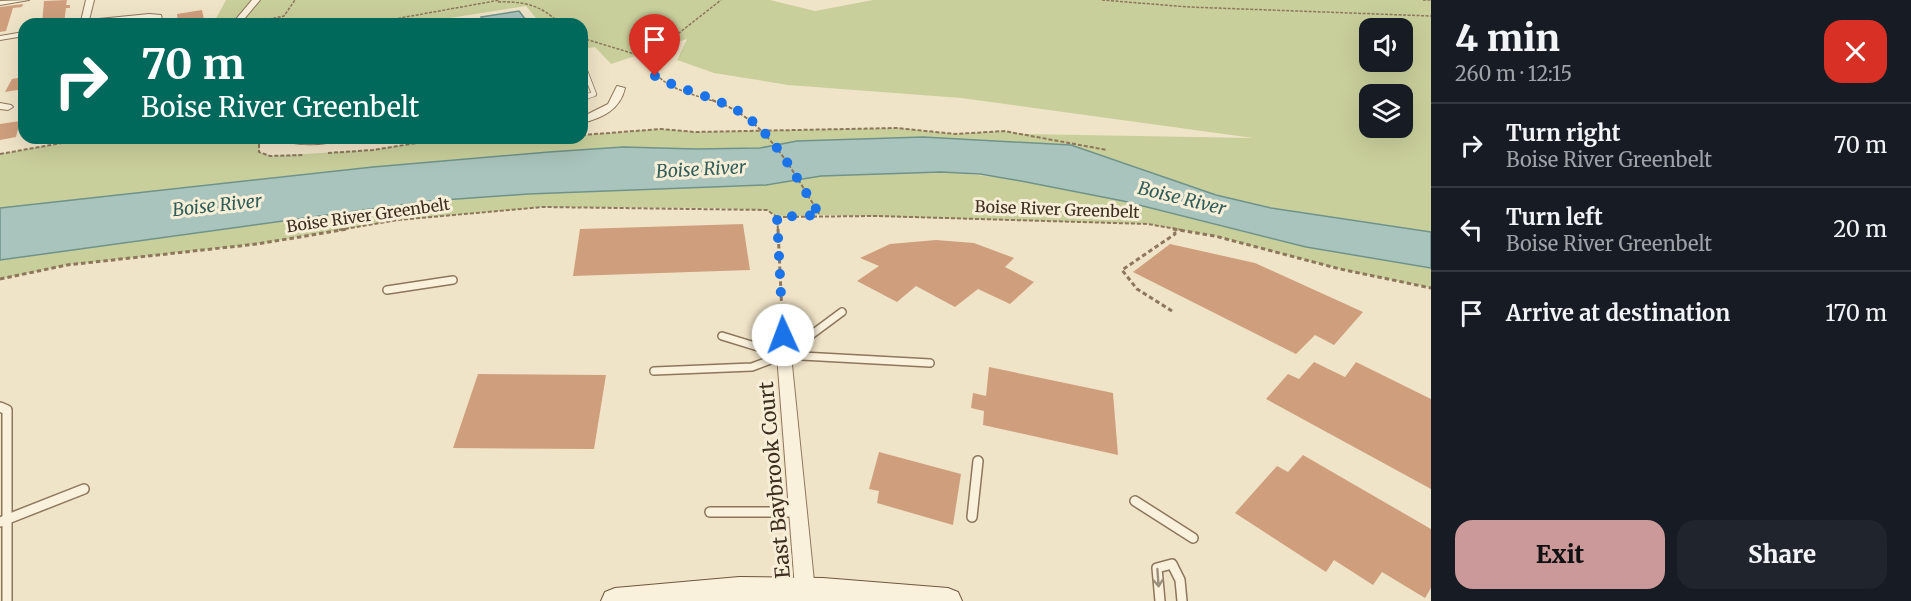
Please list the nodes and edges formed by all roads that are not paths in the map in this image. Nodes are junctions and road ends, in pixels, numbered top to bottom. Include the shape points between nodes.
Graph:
1 (26, 0) edge
2 (90, 0) edge
3 (256, 0) edge
4 (0, 3) edge
5 (82, 18) edge
6 (241, 18) edge
7 (18, 35) edge
8 (0, 38) edge
9 (588, 78) edge
10 (620, 88) dead end
11 (588, 96) edge
12 (588, 118) edge
13 (453, 280) dead end
14 (387, 290) dead end
15 (842, 312) dead end
16 (722, 336) dead end
17 (784, 355) junction
18 (930, 363) dead end
19 (654, 371) dead end
20 (0, 407) edge
21 (978, 461) dead end
22 (84, 489) dead end
23 (1135, 501) dead end
24 (710, 512) dead end
25 (797, 512) junction
26 (972, 517) dead end
27 (3, 520) edge
28 (1193, 538) dead end
29 (805, 596) edge
30 (7, 601) edge
31 (615, 601) edge
32 (948, 601) edge
33 (1160, 601) edge
34 (1182, 601) edge

1 - 4 street
2 - 5 street
3 - 6 street
7 - 8 street
9 - 11 lane via 594,94
10 - 12 street via 614,106
13 - 14 lane
15 - 17 lane
16 - 17 lane
17 - 18 lane
17 - 19 lane via 752,367
17 - 25 street, East Baybrook Court
20 - 27 lane via 7,410
21 - 26 lane
22 - 27 lane
23 - 28 lane
24 - 25 lane
25 - 29 street, East Baybrook Court
27 - 30 lane
29 - 31 main road via 716,591
29 - 32 main road via 886,594
34 -> 33 lane via 1180,580 1172,564 1156,568

